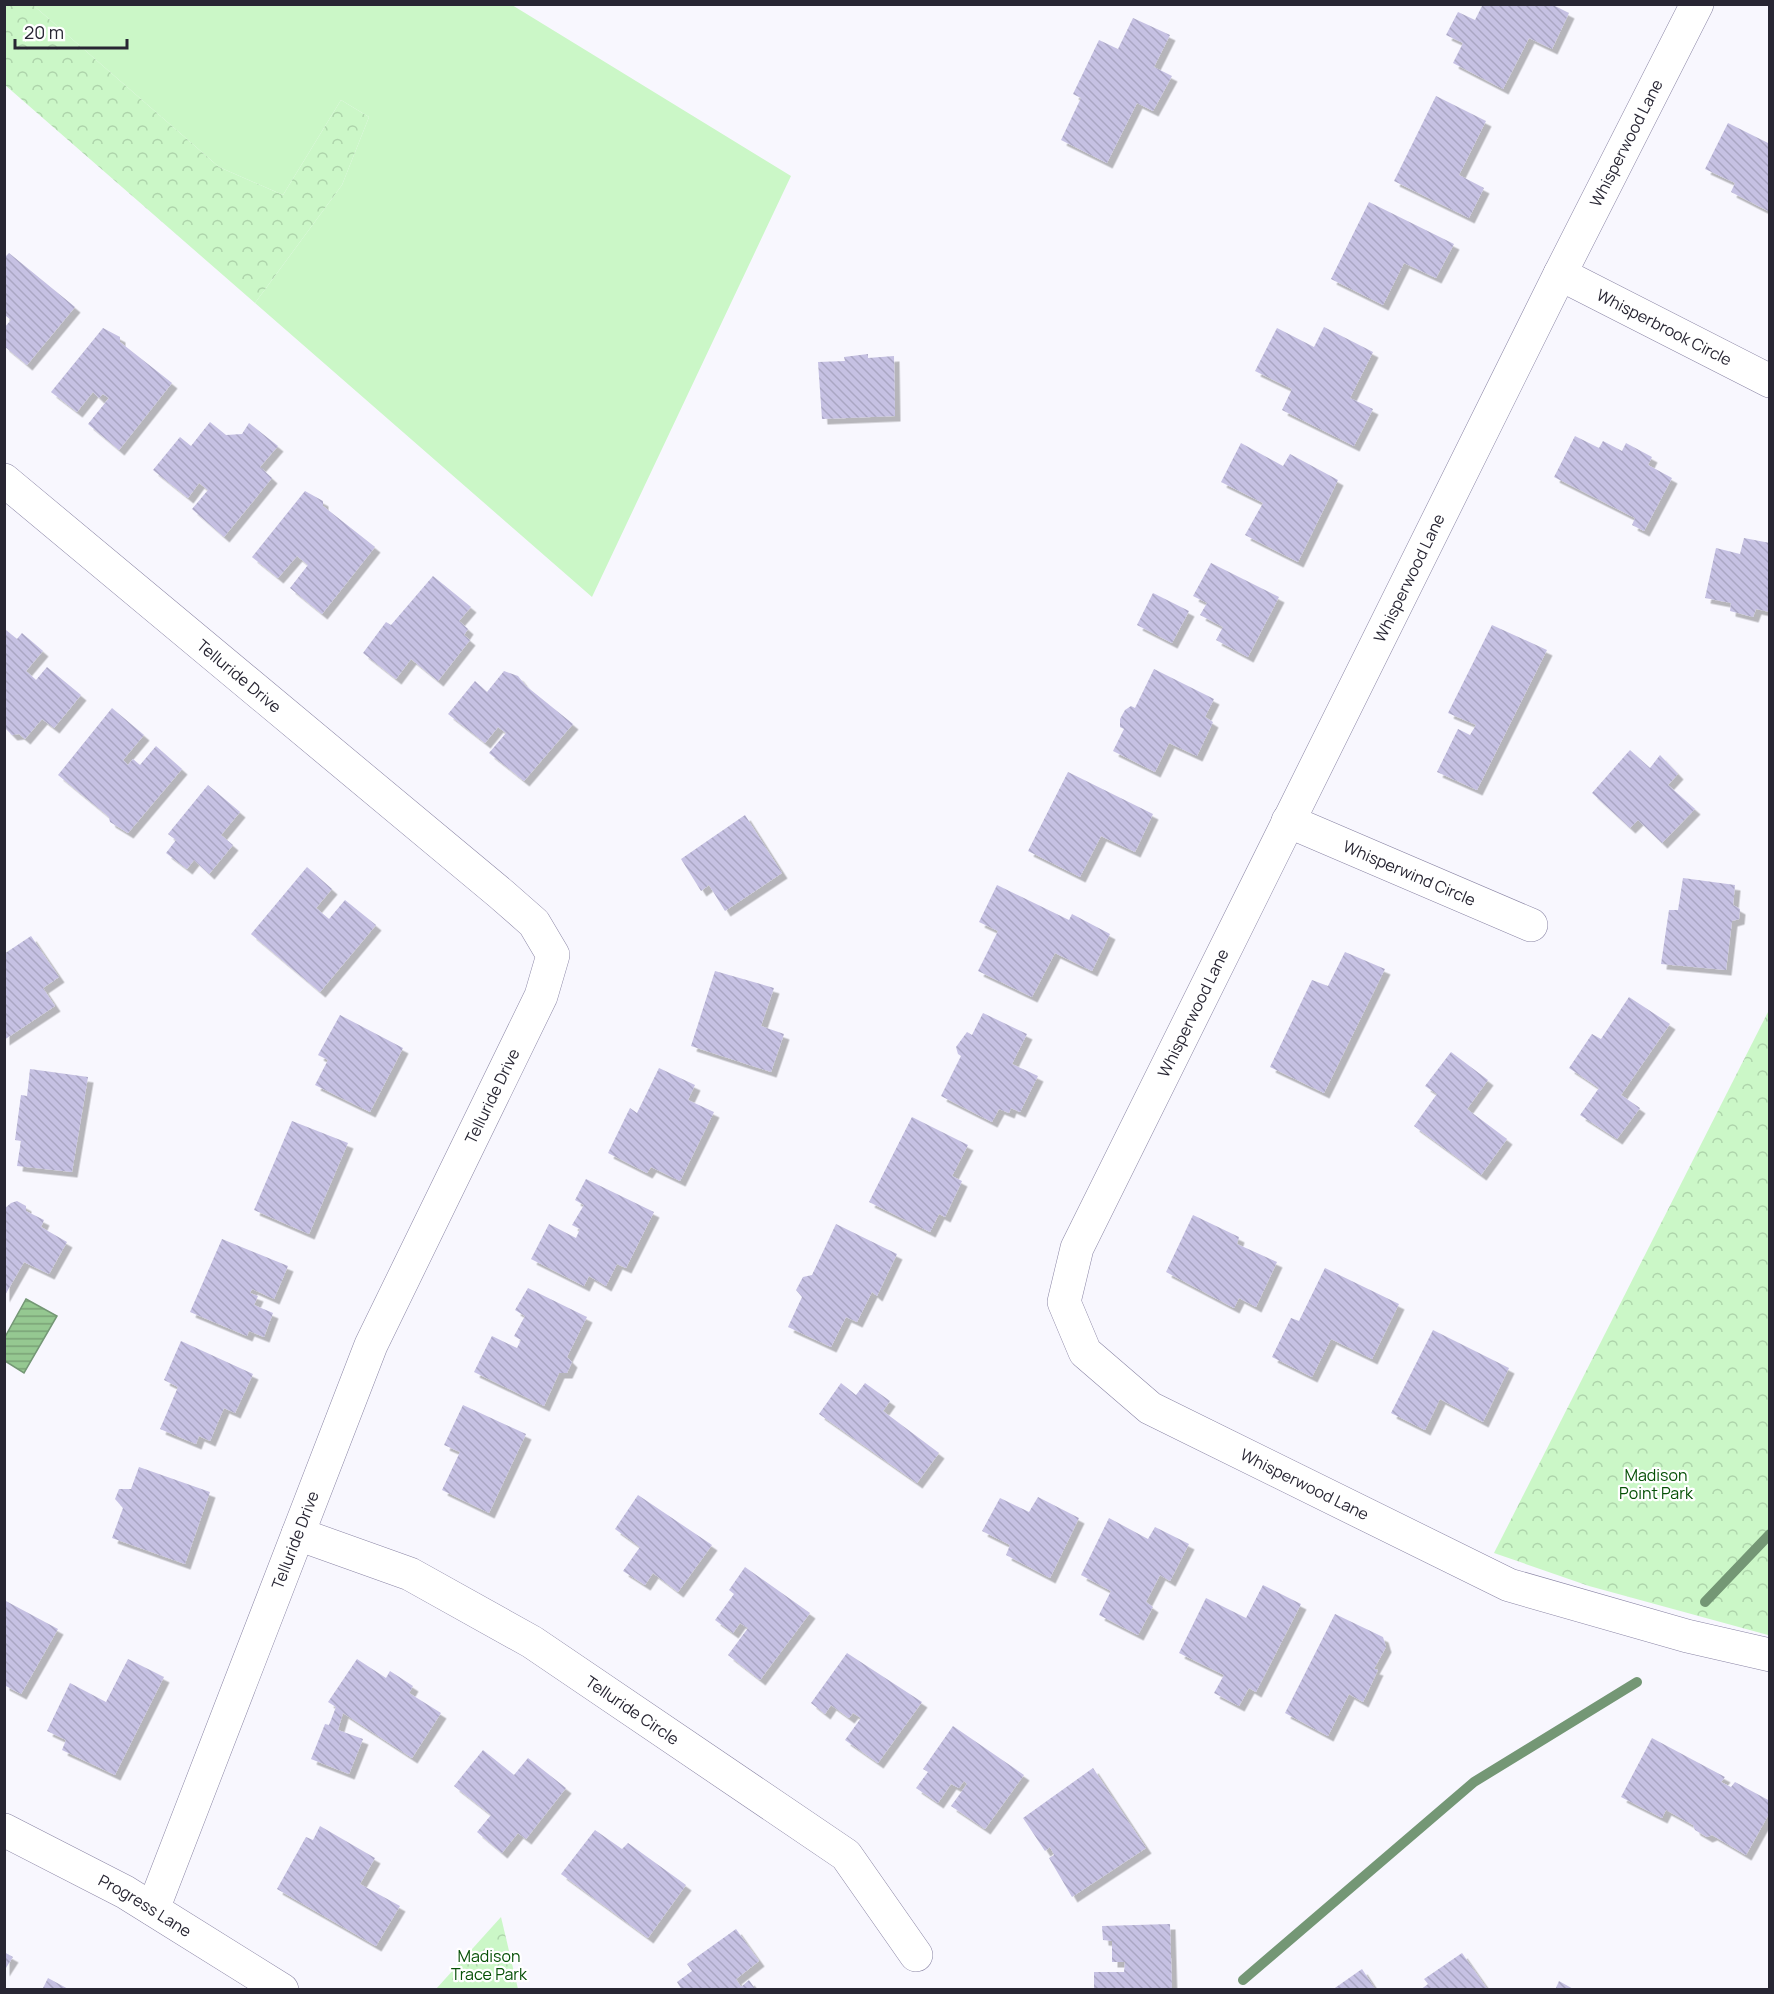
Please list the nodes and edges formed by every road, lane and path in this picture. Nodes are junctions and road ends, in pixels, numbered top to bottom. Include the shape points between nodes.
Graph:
1 (1697, 4) edge
2 (1560, 273) junction
3 (1770, 381) edge
4 (4, 480) edge
5 (1288, 821) junction
6 (1531, 925) dead end
7 (298, 1534) junction
8 (1770, 1655) edge
9 (4, 1830) edge
10 (153, 1909) junction
11 (916, 1955) dead end
12 (282, 1989) edge

1 - 2 street, Whisperwood Lane
2 - 3 street, Whisperbrook Circle
2 - 5 street, Whisperwood Lane
4 - 7 street, Telluride Drive via 501,894 534,923 552,955 541,996 371,1345
5 - 6 street, Whisperwind Circle
5 - 8 street, Whisperwood Lane via 1077,1248 1064,1302 1085,1352 1150,1408 1509,1585 1687,1636
7 - 10 street, Telluride Drive
7 - 11 street, Telluride Circle via 410,1574 532,1642 846,1855
9 - 10 street, Progress Lane
10 - 12 street, Progress Lane

